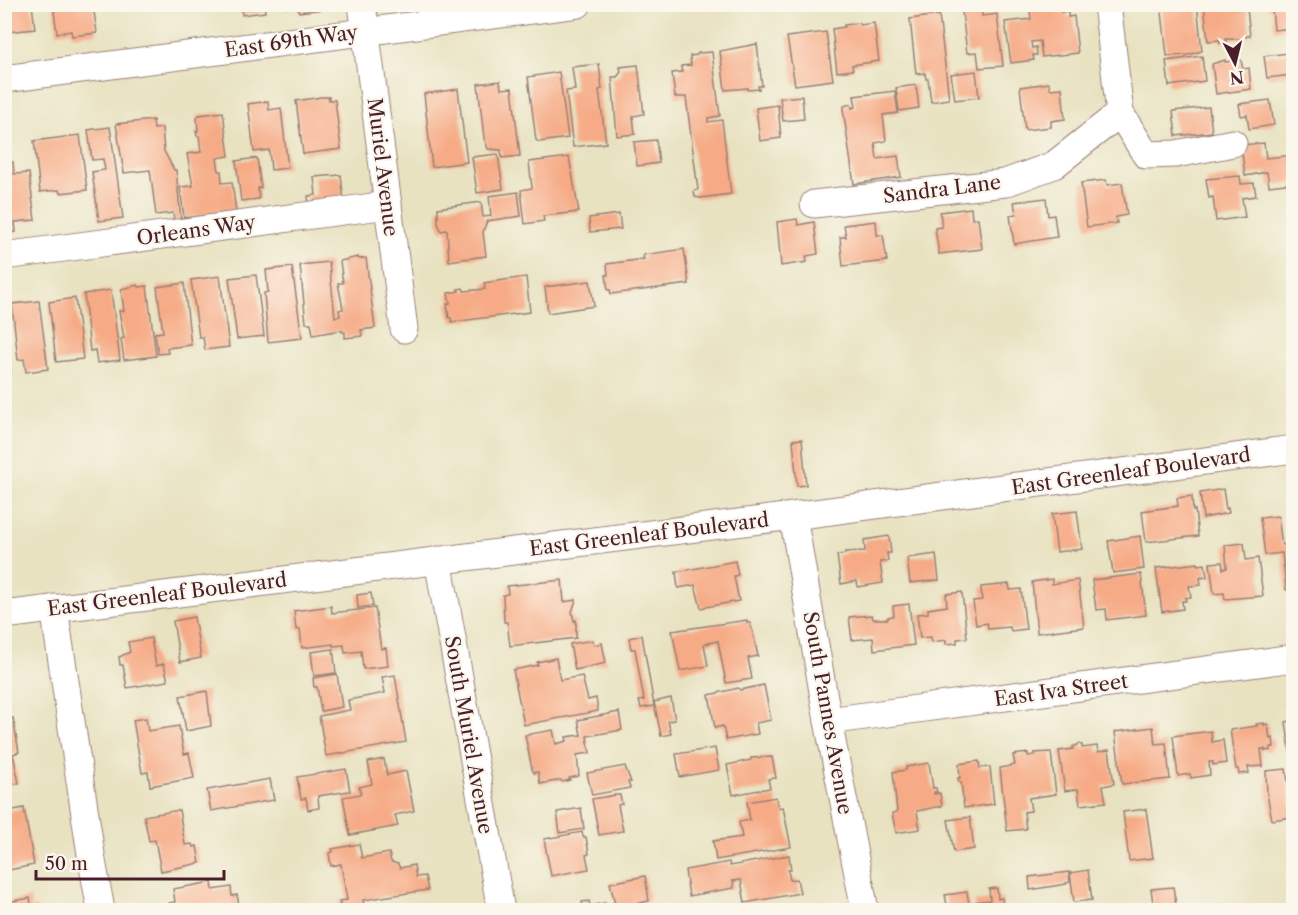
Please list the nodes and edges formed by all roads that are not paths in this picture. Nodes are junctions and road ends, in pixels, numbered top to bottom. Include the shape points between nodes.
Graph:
1 (362, 4) edge
2 (578, 4) edge
3 (1107, 4) edge
4 (366, 31) junction
5 (4, 79) edge
6 (1120, 113) junction
7 (1233, 143) dead end
8 (814, 204) dead end
9 (388, 205) junction
10 (4, 256) edge
11 (404, 329) dead end
12 (1293, 449) edge
13 (793, 516) junction
14 (438, 560) junction
15 (54, 608) junction
16 (4, 615) edge
17 (1293, 658) edge
18 (828, 721) junction
19 (101, 910) edge
20 (501, 910) edge
21 (865, 910) edge

1 - 4 street, Muriel Avenue
2 - 4 street, East 69th Way
3 - 6 street
4 - 5 street, East 69th Way
4 - 9 street, Muriel Avenue
6 - 7 street via 1146,155 1176,154
6 - 8 street, Sandra Lane via 1054,165 1005,183
9 - 10 street, Orleans Way
9 - 11 street, Muriel Avenue
12 - 13 street, East Greenleaf Boulevard
13 - 14 street, East Greenleaf Boulevard
13 - 18 street, South Pannes Avenue
14 - 15 street, East Greenleaf Boulevard
14 - 20 street, South Muriel Avenue
15 - 16 street, East Greenleaf Boulevard
15 - 19 street
17 - 18 street, East Iva Street
18 - 21 street, South Pannes Avenue

